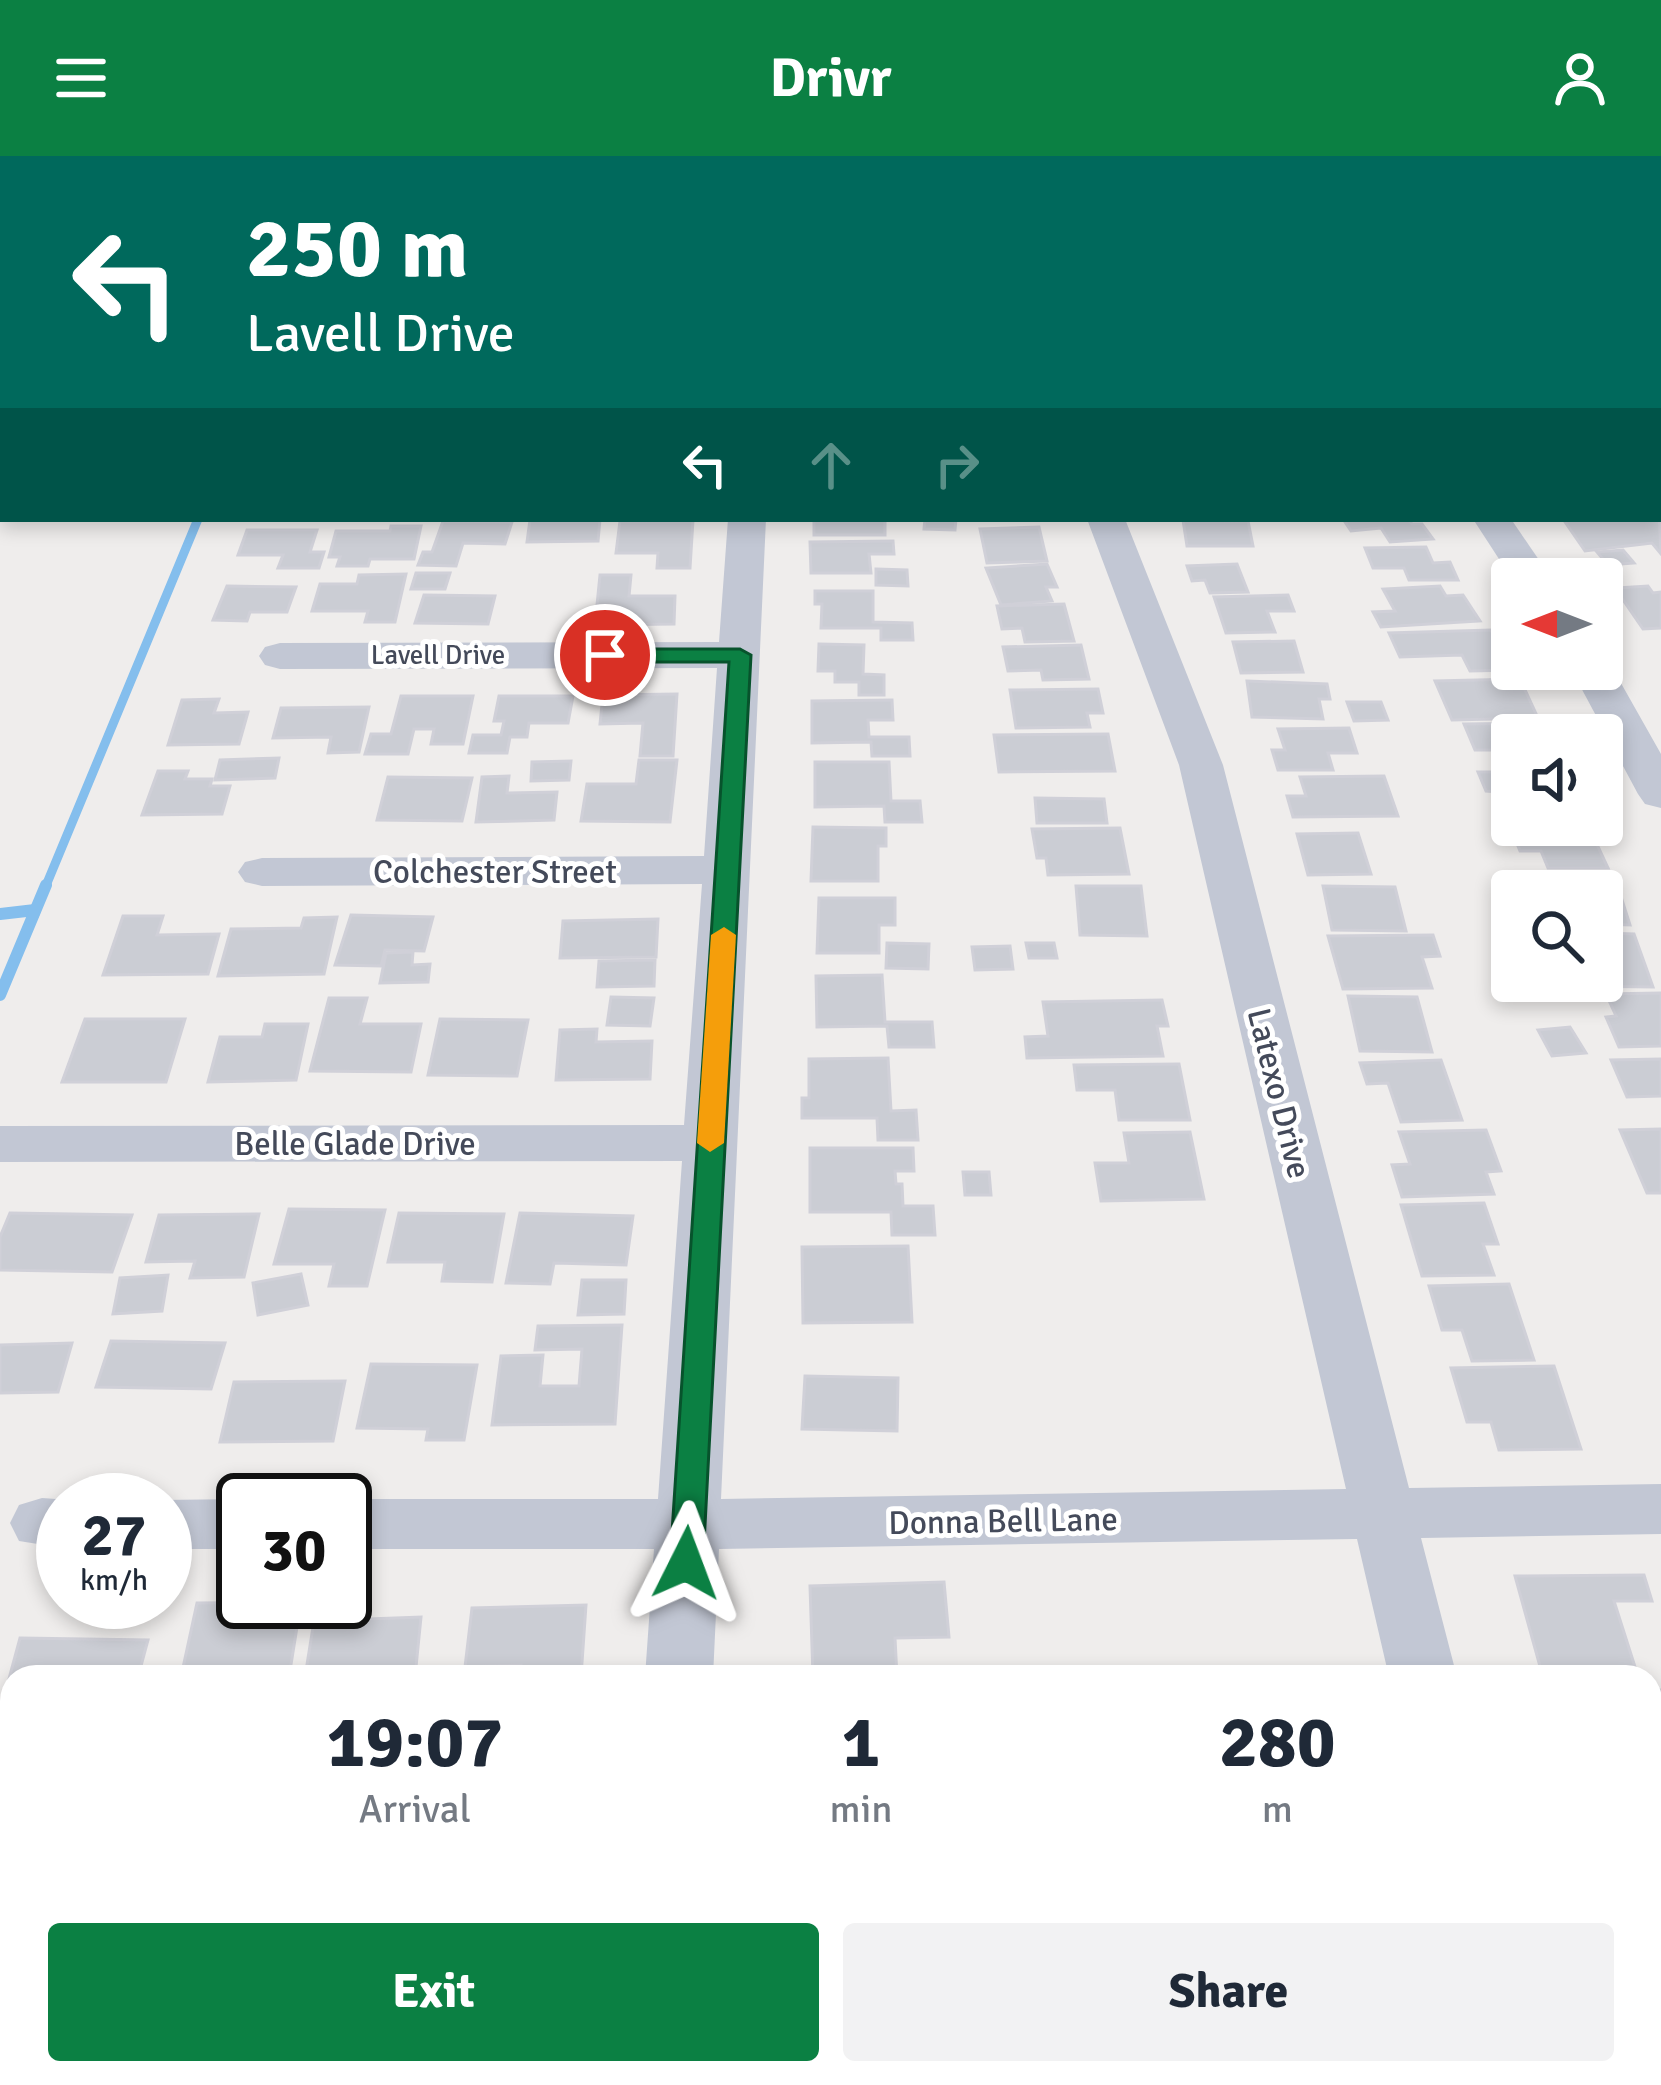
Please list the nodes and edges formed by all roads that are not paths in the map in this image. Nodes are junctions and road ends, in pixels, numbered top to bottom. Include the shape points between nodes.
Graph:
1 (747, 522) edge
2 (1107, 522) edge
3 (1494, 522) edge
4 (1518, 558) edge
5 (740, 655) junction
6 (280, 656) dead end
7 (1604, 690) edge
8 (1661, 794) edge
9 (728, 870) junction
10 (262, 872) dead end
11 (710, 1143) junction
12 (0, 1144) edge
13 (1661, 1509) edge
14 (1382, 1515) junction
15 (372, 1524) edge
16 (689, 1525) junction
17 (680, 1665) edge
18 (1420, 1665) edge

1 - 5 street
2 - 14 street, Latexo Drive via 1201,765
3 - 4 street
5 - 6 street, Lavell Drive
5 - 9 street
7 - 8 street
9 - 10 street, Colchester Street
9 - 11 street
11 - 12 street, Belle Glade Drive
11 - 16 street
13 - 14 street, Donna Bell Lane
14 - 16 street, Donna Bell Lane
14 - 18 street, Latexo Drive
15 - 16 street, Donna Bell Lane
16 - 17 street

